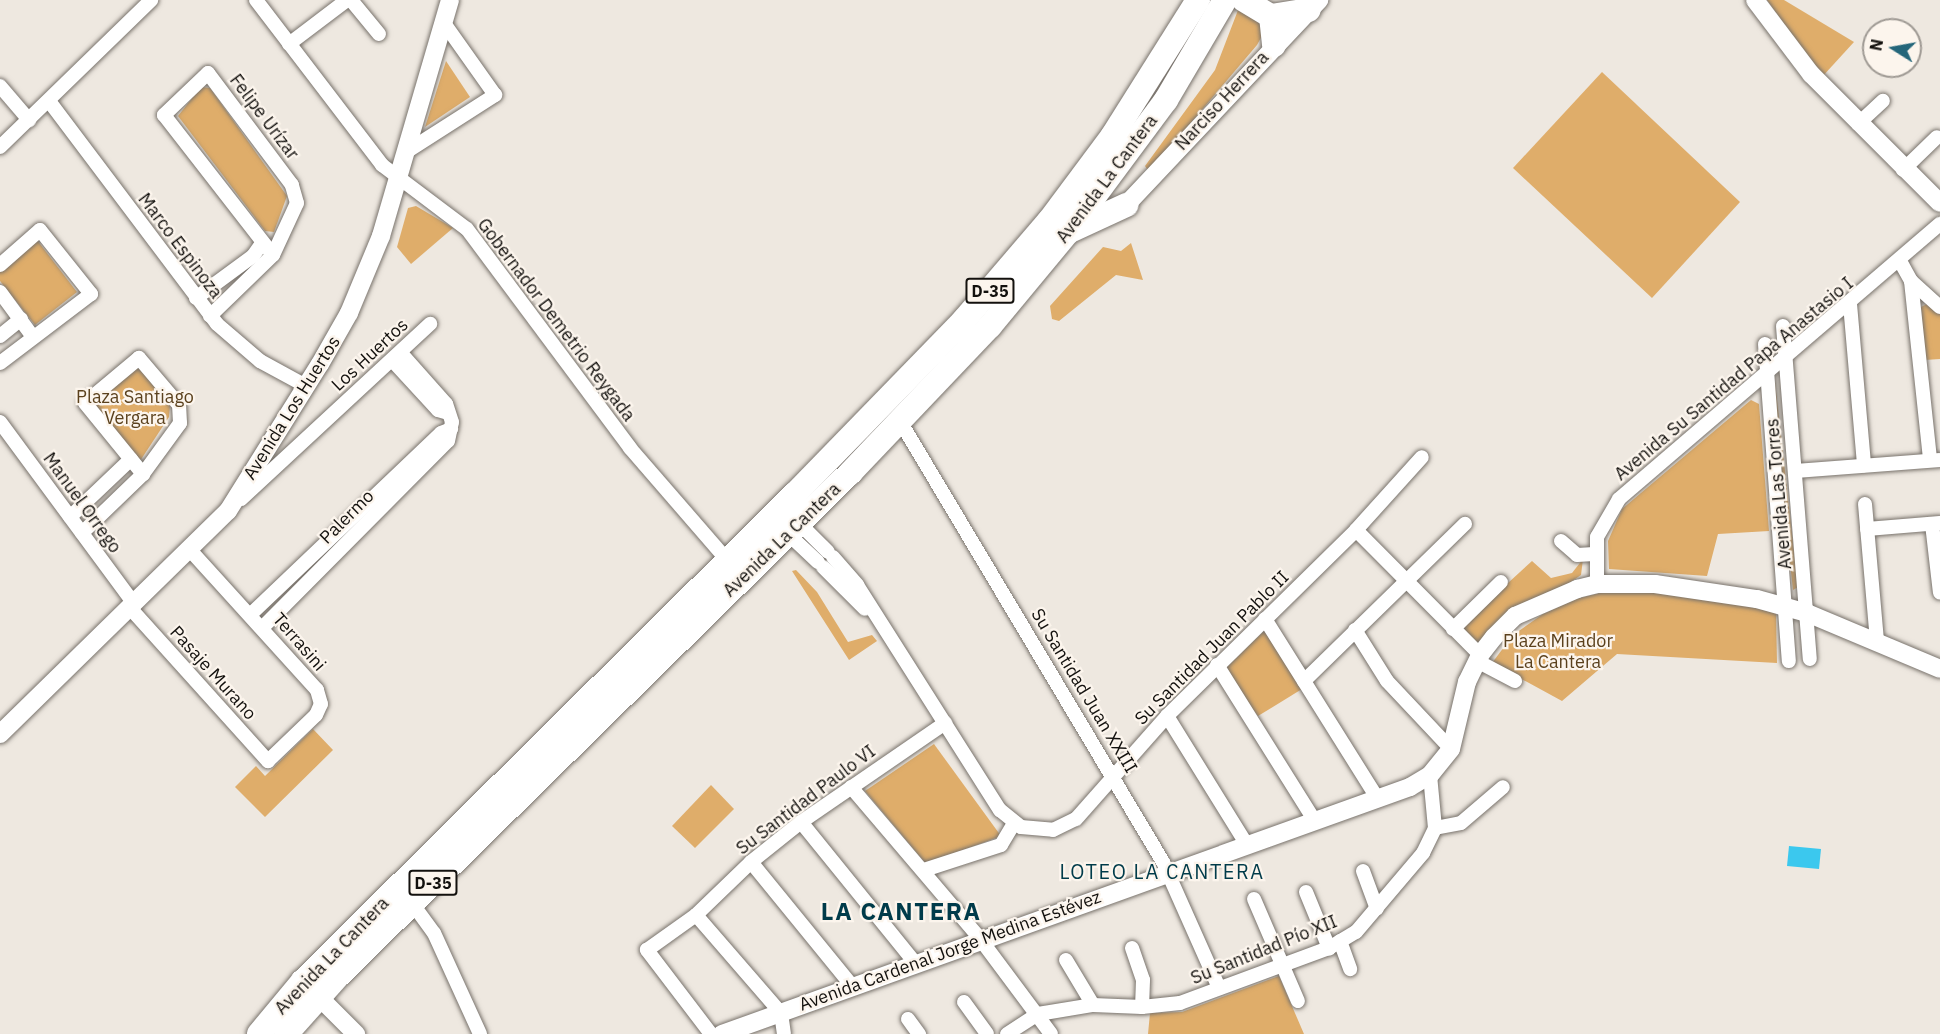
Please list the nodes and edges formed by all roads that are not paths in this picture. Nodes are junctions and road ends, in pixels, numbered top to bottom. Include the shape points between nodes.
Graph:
1 (151, 0) edge
2 (256, 0) edge
3 (349, 0) edge
4 (450, 0) edge
5 (1198, 0) edge
6 (1225, 0) edge
7 (1244, 0) edge
8 (1755, 0) edge
9 (1315, 5) edge
10 (1271, 16) junction
11 (444, 23) junction
12 (379, 34) dead end
13 (289, 44) junction
14 (1274, 45) junction
15 (0, 86) edge
16 (49, 101) junction
17 (1883, 101) dead end
18 (29, 120) junction
19 (1858, 124) junction
20 (1937, 137) dead end
21 (0, 147) edge
22 (406, 152) junction
23 (1903, 170) junction
24 (399, 181) junction
25 (1089, 187) junction
26 (1940, 203) edge
27 (1126, 205) junction
28 (1940, 224) edge
29 (1068, 232) junction
30 (262, 243) junction
31 (273, 255) junction
32 (1900, 261) junction
33 (0, 265) edge
34 (1911, 281) junction
35 (0, 292) edge
36 (196, 298) junction
37 (1850, 304) junction
38 (1940, 307) edge
39 (210, 316) junction
40 (21, 319) junction
41 (430, 324) dead end
42 (1783, 326) dead end
43 (0, 336) edge
44 (33, 337) junction
45 (1766, 344) dead end
46 (396, 356) junction
47 (1785, 360) junction
48 (0, 363) edge
49 (1767, 376) junction
50 (306, 386) junction
51 (0, 422) edge
52 (900, 422) junction
53 (451, 429) junction
54 (1422, 457) dead end
55 (131, 459) junction
56 (1935, 460) edge
57 (1864, 465) junction
58 (1796, 471) junction
59 (143, 474) junction
60 (1865, 504) dead end
61 (228, 511) junction
62 (70, 517) junction
63 (785, 520) junction
64 (1936, 523) edge
65 (1465, 524) dead end
66 (1867, 529) junction
67 (1356, 530) junction
68 (82, 533) junction
69 (1561, 541) dead end
70 (190, 550) junction
71 (1594, 555) junction
72 (728, 561) junction
73 (1405, 580) junction
74 (1501, 582) dead end
75 (1598, 584) junction
76 (1940, 591) edge
77 (1785, 606) junction
78 (133, 607) junction
79 (1807, 613) junction
80 (251, 614) junction
81 (1265, 619) junction
82 (263, 627) junction
83 (1453, 629) junction
84 (1355, 630) junction
85 (1877, 642) junction
86 (1478, 658) junction
87 (1810, 659) dead end
88 (1789, 661) dead end
89 (1217, 665) junction
90 (1940, 669) edge
91 (1304, 681) junction
92 (1515, 681) dead end
93 (1167, 716) junction
94 (945, 723) junction
95 (2, 728) edge
96 (1451, 750) junction
97 (268, 761) joint
98 (1430, 775) junction
99 (1115, 776) junction
100 (850, 787) junction
101 (1503, 787) dead end
102 (1378, 799) junction
103 (1315, 821) junction
104 (801, 822) junction
105 (1014, 823) junction
106 (1435, 828) junction
107 (1247, 845) junction
108 (751, 862) junction
109 (924, 870) junction
110 (1363, 871) dead end
111 (1169, 872) junction
112 (1306, 892) dead end
113 (1254, 899) dead end
114 (412, 903) junction
115 (1377, 909) junction
116 (696, 915) junction
117 (981, 940) junction
118 (1334, 945) junction
119 (1132, 948) dead end
120 (1066, 960) dead end
121 (916, 964) junction
122 (1282, 965) junction
123 (1350, 969) dead end
124 (853, 987) junction
125 (310, 988) junction
126 (1220, 988) junction
127 (1298, 1001) dead end
128 (964, 1002) dead end
129 (1093, 1005) junction
130 (1142, 1007) junction
131 (781, 1013) junction
132 (1038, 1014) junction
133 (908, 1018) dead end
134 (259, 1034) edge
135 (286, 1034) edge
136 (356, 1034) edge
137 (480, 1034) edge
138 (711, 1034) edge
139 (722, 1034) edge
140 (784, 1034) edge
141 (919, 1034) edge
142 (987, 1034) edge
143 (1007, 1034) edge
144 (1051, 1034) edge

1 - 16 street
2 - 13 street, Gobernador Demetrio Reygada
3 - 12 street
3 - 13 street
4 - 11 street, Avenida Los Huertos
5 - 25 highway, Avenida La Cantera / D-35
6 - 25 highway, Avenida La Cantera / D-35 via 1166,100
7 - 10 highway
8 - 19 street via 1811,74
9 - 10 highway
9 - 14 street, Narciso Herrera
10 - 14 highway
11 - 22 street, Avenida Los Huertos
11 - 22 street via 495,95
13 - 24 street, Gobernador Demetrio Reygada via 370,152
14 - 27 street, Narciso Herrera
15 - 18 street
16 - 18 street
16 - 36 street, Marco Espinoza
17 - 19 street
18 - 21 street
19 - 23 street
20 - 23 street
22 - 24 street, Avenida Los Huertos
23 - 26 street
24 - 50 street, Avenida Los Huertos via 361,287
24 - 72 street, Gobernador Demetrio Reygada via 433,201 466,229 630,448
25 - 27 highway via 1113,206
25 - 29 highway, Avenida La Cantera / D-35
25 - 63 highway, Avenida La Cantera / D-35
27 - 29 highway
28 - 32 street, Avenida Su Santidad Papa Anastasio I
29 - 52 highway, Avenida La Cantera / D-35 via 990,326
30 - 31 street, Felipe Urízar
30 - 31 street, Felipe Urízar via 164,115 208,73 295,191 297,208
30 - 36 street via 253,256
31 - 39 street, Felipe Urízar
32 - 34 street
32 - 37 street, Avenida Su Santidad Papa Anastasio I
33 - 44 street via 40,230 91,294
34 - 38 street
34 - 56 street
35 - 40 street
36 - 39 street, Marco Espinoza
37 - 47 street, Avenida Su Santidad Papa Anastasio I
37 - 57 street
39 - 50 street, Marco Espinoza via 246,351
40 - 43 street
40 - 44 street
41 - 46 street, Los Huertos
42 - 47 street, Avenida Las Torres
44 - 48 street
45 - 49 street, Avenida Las Torres
46 - 53 street via 438,410 448,413
46 - 61 street, Los Huertos
47 - 49 street, Avenida Su Santidad Papa Anastasio I
47 - 58 street, Avenida Las Torres
49 - 71 street, Avenida Su Santidad Papa Anastasio I via 1619,499 1600,529
49 - 77 street, Avenida Las Torres
50 - 61 street, Avenida Los Huertos
51 - 62 street, Manuel Orrego
52 - 63 highway, Avenida La Cantera / D-35
52 - 99 street, Su Santidad Juan XXIII
53 - 80 street, Palermo via 441,433
53 - 82 street, Palermo via 448,441
54 - 67 street, Su Santidad Juan Pablo II
55 - 59 street
55 - 59 street via 85,403 139,358 181,410 177,429
55 - 62 street
56 - 57 street
57 - 58 street
58 - 79 street, Avenida Las Torres
59 - 68 street
60 - 66 street
61 - 70 street, Avenida Los Huertos
62 - 68 street, Manuel Orrego
63 - 72 highway, Avenida La Cantera / D-35
63 - 94 street via 826,560 879,624
63 - 114 highway, Avenida La Cantera / D-35
64 - 66 street
64 - 76 street
65 - 73 street
66 - 85 street
67 - 73 street
67 - 81 street, Su Santidad Juan Pablo II
68 - 78 street, Manuel Orrego
69 - 71 street via 1577,555
70 - 78 street, Avenida Los Huertos
70 - 80 street, Terrasini
71 - 75 street, Avenida Su Santidad Papa Anastasio I
72 - 125 highway, Avenida La Cantera / D-35
73 - 83 street
73 - 84 street
74 - 83 street
75 - 77 street, Avenida Cardenal Jorge Medina Estévez via 1700,588
75 - 86 street, Avenida Cardenal Jorge Medina Estévez via 1551,598 1515,616
77 - 79 street, Avenida Cardenal Jorge Medina Estévez
77 - 88 street, Avenida Las Torres
78 - 95 street, Avenida Los Huertos
78 - 97 street, Pasaje Murano
79 - 85 street, Avenida Cardenal Jorge Medina Estévez
79 - 87 street, Avenida Las Torres
80 - 82 street, Terrasini
81 - 89 street, Su Santidad Juan Pablo II
81 - 91 street
82 - 97 street, Terrasini via 321,699 316,715
83 - 86 street
84 - 91 street
84 - 96 street via 1387,681
85 - 90 street, Avenida Cardenal Jorge Medina Estévez
86 - 92 street
86 - 96 street, Avenida Cardenal Jorge Medina Estévez via 1467,682
89 - 93 street, Su Santidad Juan Pablo II
89 - 103 street
91 - 102 street
93 - 99 street, Su Santidad Juan Pablo II
93 - 107 street
94 - 100 street, Su Santidad Paulo VI
94 - 105 street via 1000,810
96 - 98 street, Avenida Cardenal Jorge Medina Estévez
98 - 102 street, Avenida Cardenal Jorge Medina Estévez
98 - 106 street
99 - 105 street, Su Santidad Juan Pablo II via 1076,819 1061,828 1037,831
99 - 111 street, Su Santidad Juan XXIII
100 - 104 street, Su Santidad Paulo VI
100 - 109 street
101 - 106 street via 1461,823
102 - 103 street, Avenida Cardenal Jorge Medina Estévez
103 - 107 street, Avenida Cardenal Jorge Medina Estévez
104 - 108 street, Su Santidad Paulo VI
104 - 121 street
105 - 109 street via 1001,845
106 - 115 street, Su Santidad Pío XII via 1424,853
107 - 111 street, Avenida Cardenal Jorge Medina Estévez
108 - 116 street, Su Santidad Paulo VI
108 - 124 street
109 - 117 street
110 - 115 street
111 - 117 street, Avenida Cardenal Jorge Medina Estévez
111 - 126 street, Su Santidad Juan XXIII
112 - 118 street
113 - 122 street
114 - 125 highway, Avenida La Cantera / D-35
114 - 137 street via 434,933
115 - 118 street, Su Santidad Pío XII via 1356,932
116 - 131 street
116 - 138 street, Su Santidad Paulo VI via 647,950
117 - 121 street, Avenida Cardenal Jorge Medina Estévez
117 - 132 street
118 - 122 street, Su Santidad Pío XII
118 - 123 street
119 - 130 street via 1143,980
120 - 129 street
121 - 124 street, Avenida Cardenal Jorge Medina Estévez
122 - 126 street, Su Santidad Pío XII
122 - 127 street
124 - 131 street, Avenida Cardenal Jorge Medina Estévez
125 - 134 highway, Avenida La Cantera / D-35
125 - 135 highway, Avenida La Cantera / D-35
125 - 136 street
126 - 130 street, Su Santidad Pío XII via 1180,1003
128 - 142 street
129 - 130 street, Su Santidad Pío XII
129 - 132 street, Su Santidad Pío XII
131 - 139 street, Avenida Cardenal Jorge Medina Estévez
131 - 140 street
132 - 143 street, Su Santidad Pío XII
132 - 144 street
133 - 141 street

